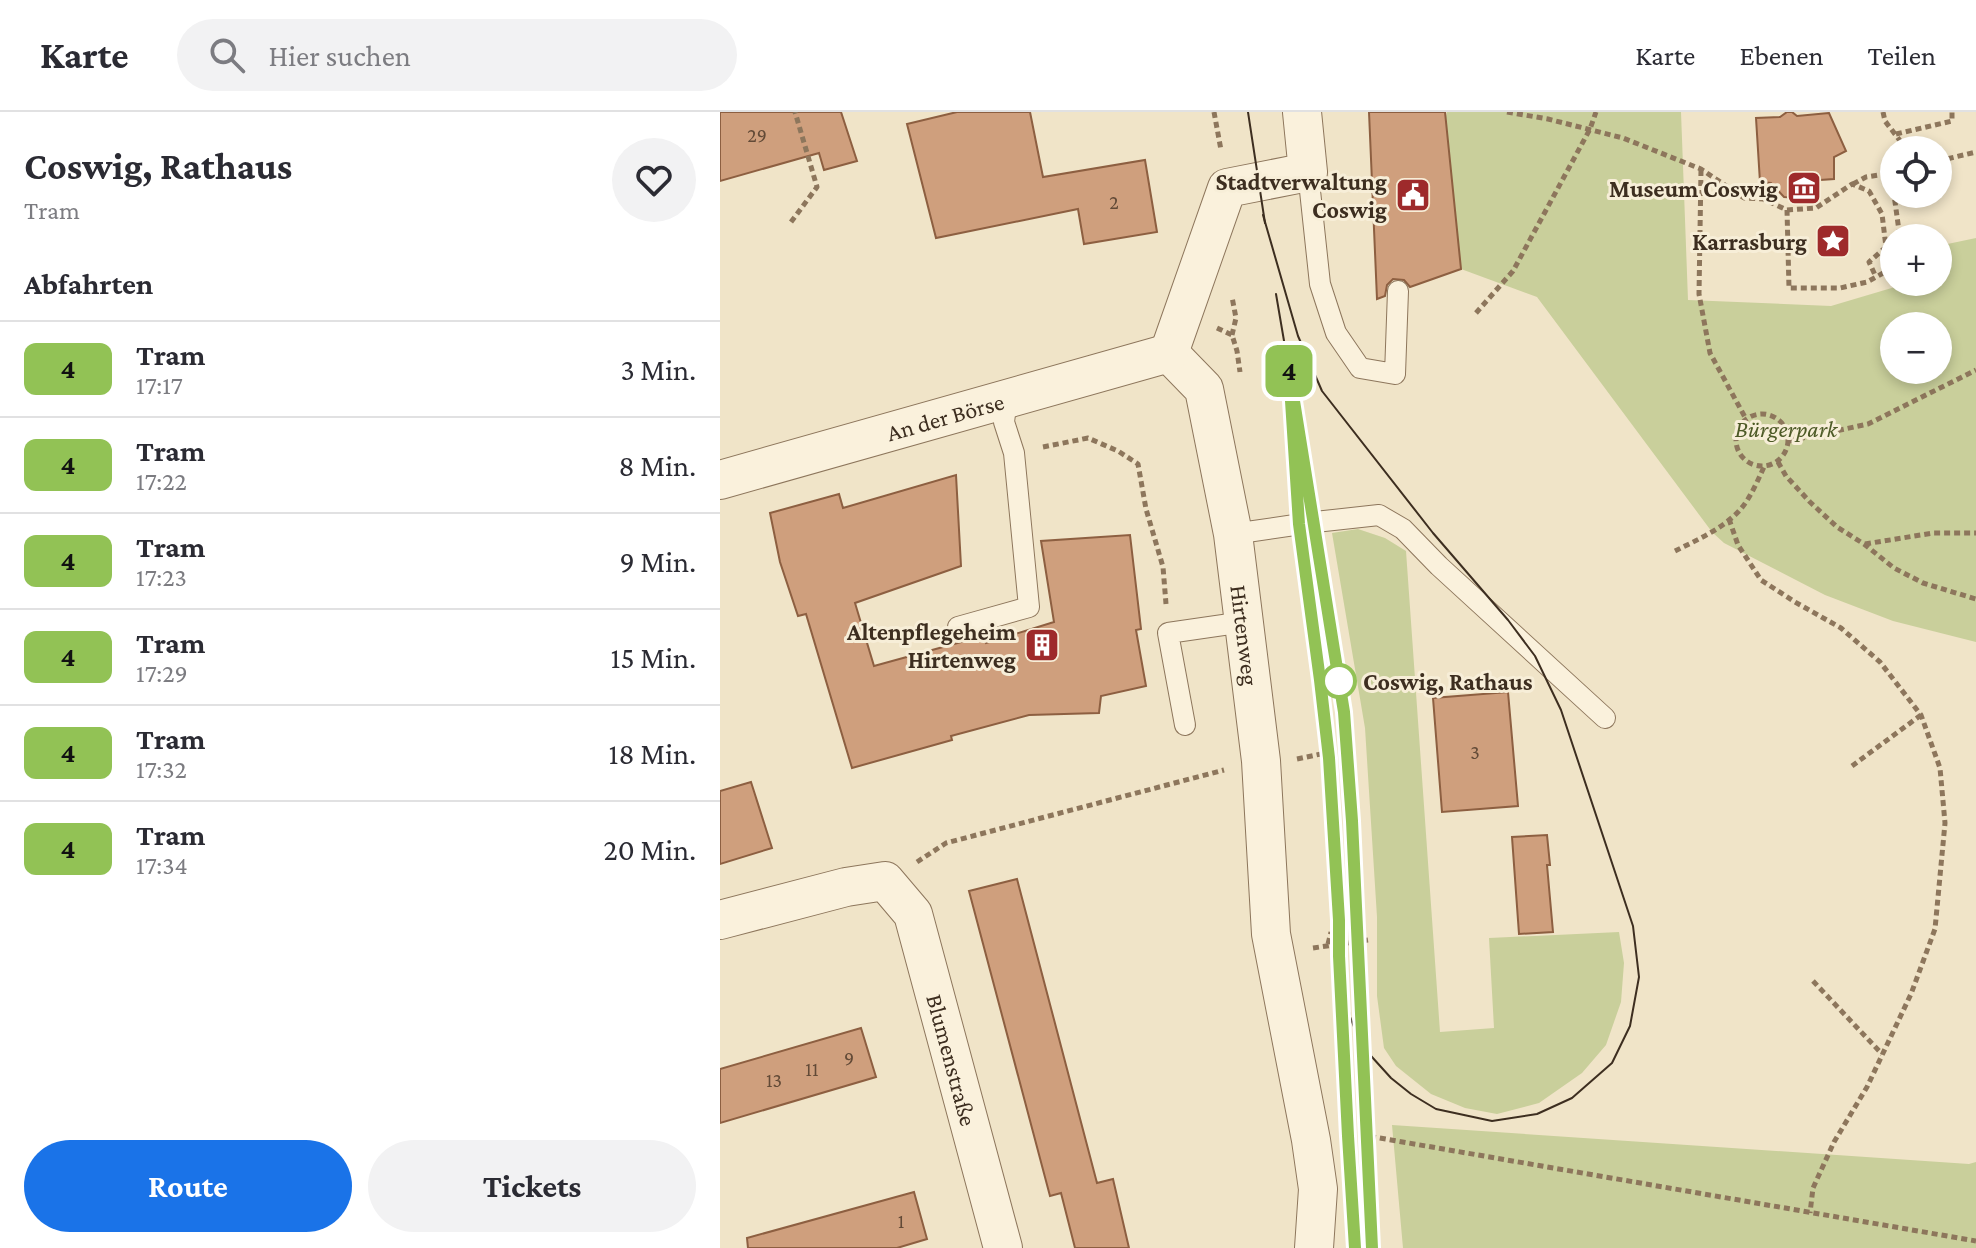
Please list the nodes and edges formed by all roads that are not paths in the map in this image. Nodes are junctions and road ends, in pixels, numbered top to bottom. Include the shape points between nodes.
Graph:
1 (1302, 112) edge
2 (1308, 172) junction
3 (1398, 291) dead end
4 (1169, 353) junction
5 (1007, 398) junction
6 (720, 480) edge
7 (1233, 534) junction
8 (1244, 622) junction
9 (958, 627) dead end
10 (1605, 718) dead end
11 (1185, 725) dead end
12 (720, 920) edge
13 (1003, 1248) edge
14 (1314, 1248) edge

1 - 2 street
2 - 3 lane via 1320,284 1336,333 1360,368 1395,374
2 - 4 street via 1227,188
4 - 5 street, An der Börse
4 - 7 street, Hirtenweg via 1204,389
5 - 6 street, An der Börse
5 - 9 lane via 1004,422 1014,453 1029,607
7 - 8 street, Hirtenweg
7 - 10 lane via 1379,515 1403,529
8 - 11 lane via 1168,633
8 - 14 street, Hirtenweg via 1261,761 1271,934 1318,1189
12 - 13 street, Blumenstraße via 885,881 913,914

